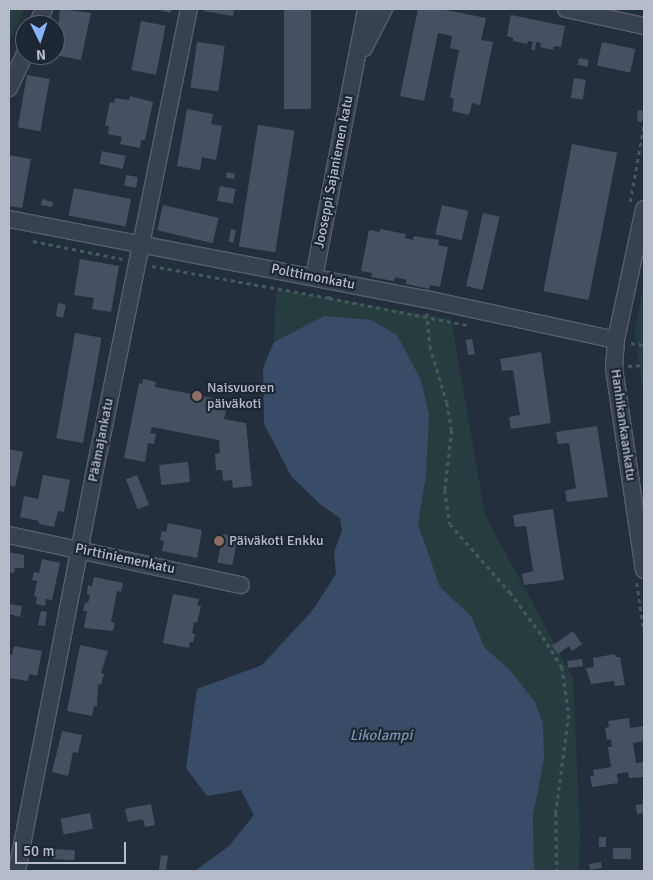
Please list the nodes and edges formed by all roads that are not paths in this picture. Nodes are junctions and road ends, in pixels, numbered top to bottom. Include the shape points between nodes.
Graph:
1 (189, 9) edge
2 (366, 9) edge
3 (384, 9) edge
4 (566, 9) edge
5 (644, 26) edge
6 (20, 65) edge
7 (355, 66) junction
8 (9, 88) edge
9 (644, 209) edge
10 (9, 219) edge
11 (141, 244) junction
12 (314, 277) junction
13 (616, 340) junction
14 (9, 535) edge
15 (80, 549) junction
16 (644, 570) edge
17 (241, 585) dead end
18 (17, 871) edge

1 - 11 street, Päämajankatu
2 - 7 street, Jooseppi Sajaniemen katu
3 - 7 street
4 - 5 street
6 - 8 street
7 - 12 street, Jooseppi Sajaniemen katu
9 - 13 street, Hanhikankaankatu
10 - 11 street, Polttimonkatu
11 - 12 street, Polttimonkatu
11 - 15 street, Päämajankatu
12 - 13 street, Polttimonkatu
13 - 16 street, Hanhikankaankatu via 614,368
14 - 15 street, Pirttiniemenkatu
15 - 17 street, Pirttiniemenkatu
15 - 18 street, Päämajankatu

